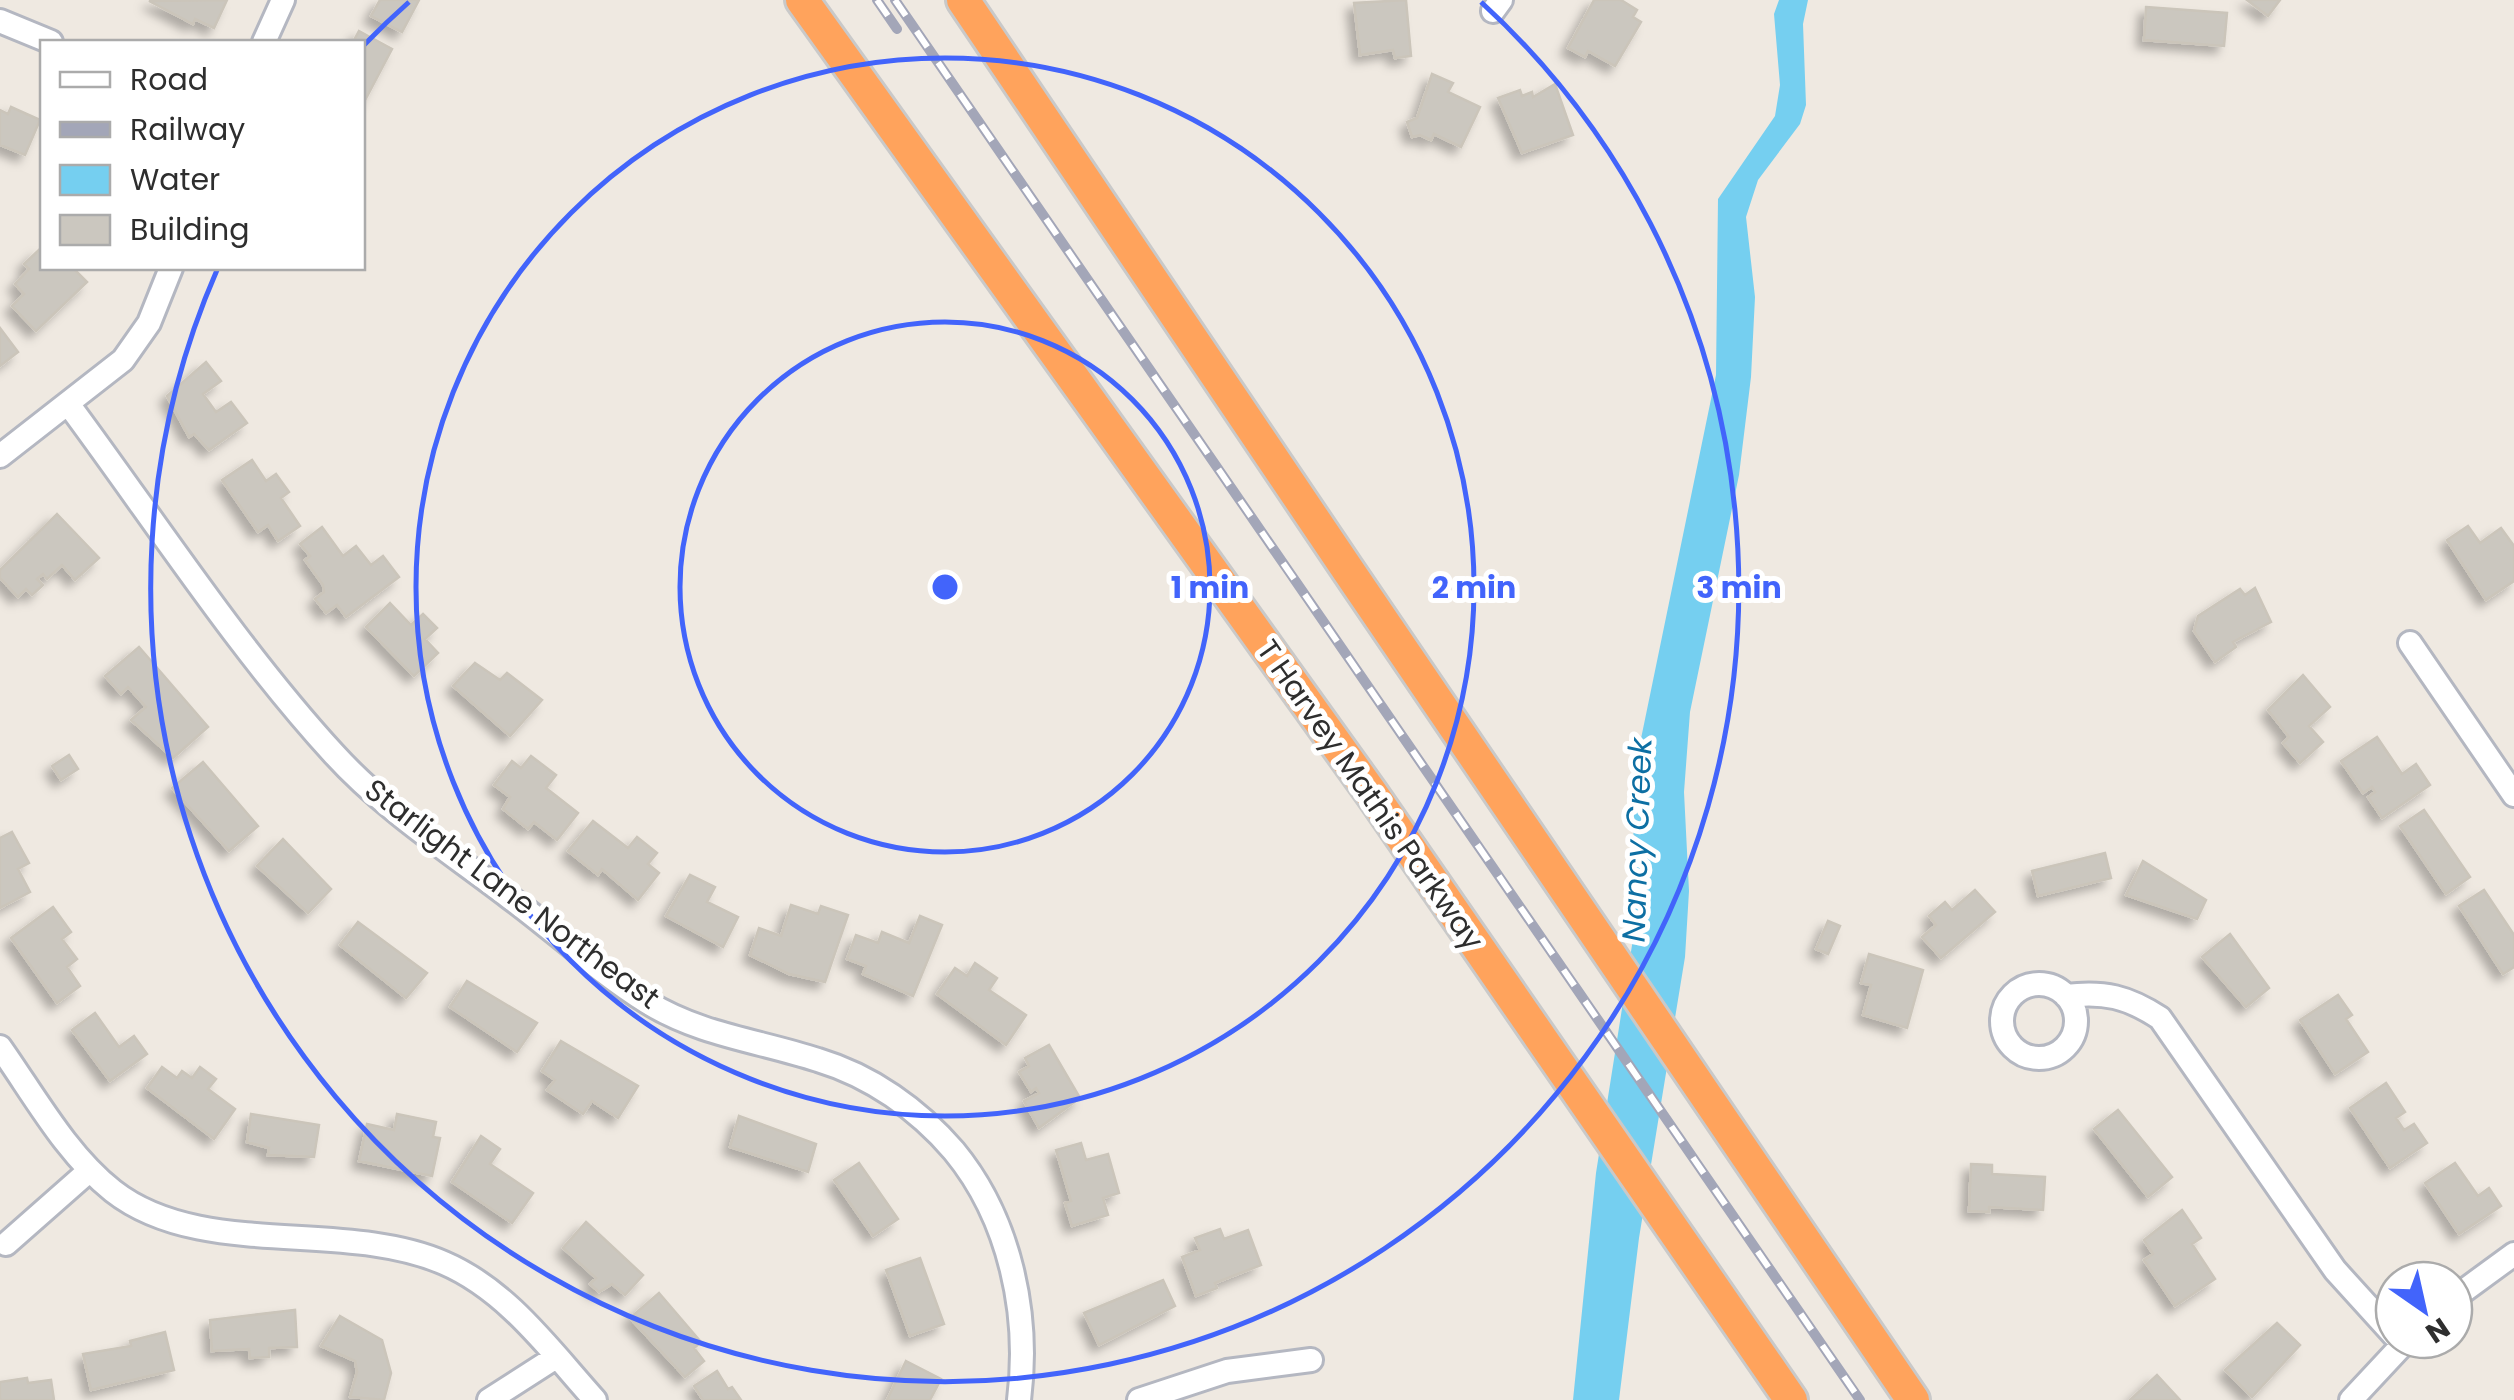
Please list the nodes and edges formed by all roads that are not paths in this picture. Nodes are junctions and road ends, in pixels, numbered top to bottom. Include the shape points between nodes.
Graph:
1 (282, 0) edge
2 (802, 0) edge
3 (962, 0) edge
4 (0, 20) edge
5 (46, 40) edge
6 (265, 40) edge
7 (170, 270) edge
8 (70, 406) junction
9 (0, 456) edge
10 (2410, 643) dead end
11 (2514, 795) edge
12 (2066, 996) dead end
13 (0, 1047) edge
14 (90, 1170) junction
15 (6, 1244) dead end
16 (2514, 1254) edge
17 (2474, 1283) edge
18 (2374, 1311) edge
19 (556, 1356) junction
20 (1311, 1360) dead end
21 (2384, 1360) edge
22 (490, 1400) edge
23 (595, 1400) edge
24 (1020, 1400) edge
25 (1139, 1400) edge
26 (1791, 1400) edge
27 (1914, 1400) edge
28 (2351, 1400) edge

1 - 6 street
2 - 26 highway, T Harvey Mathis Parkway via 1485,956
3 - 27 highway via 1510,816
4 - 5 street
7 - 8 street via 123,360
8 - 9 street
8 - 24 street, Starlight Lane Northeast via 298,713 380,798 646,1001 709,1031 860,1076 909,1107 953,1150 977,1183 1008,1253 1020,1332
10 - 11 street
12 - 18 street via 2100,992 2133,1000 2160,1018 2335,1270
13 - 14 street
14 - 15 street
14 - 19 street via 114,1192 170,1221 396,1249 440,1261 496,1294
16 - 17 street
19 - 22 street
19 - 23 street
20 - 25 street via 1227,1371
21 - 28 street

